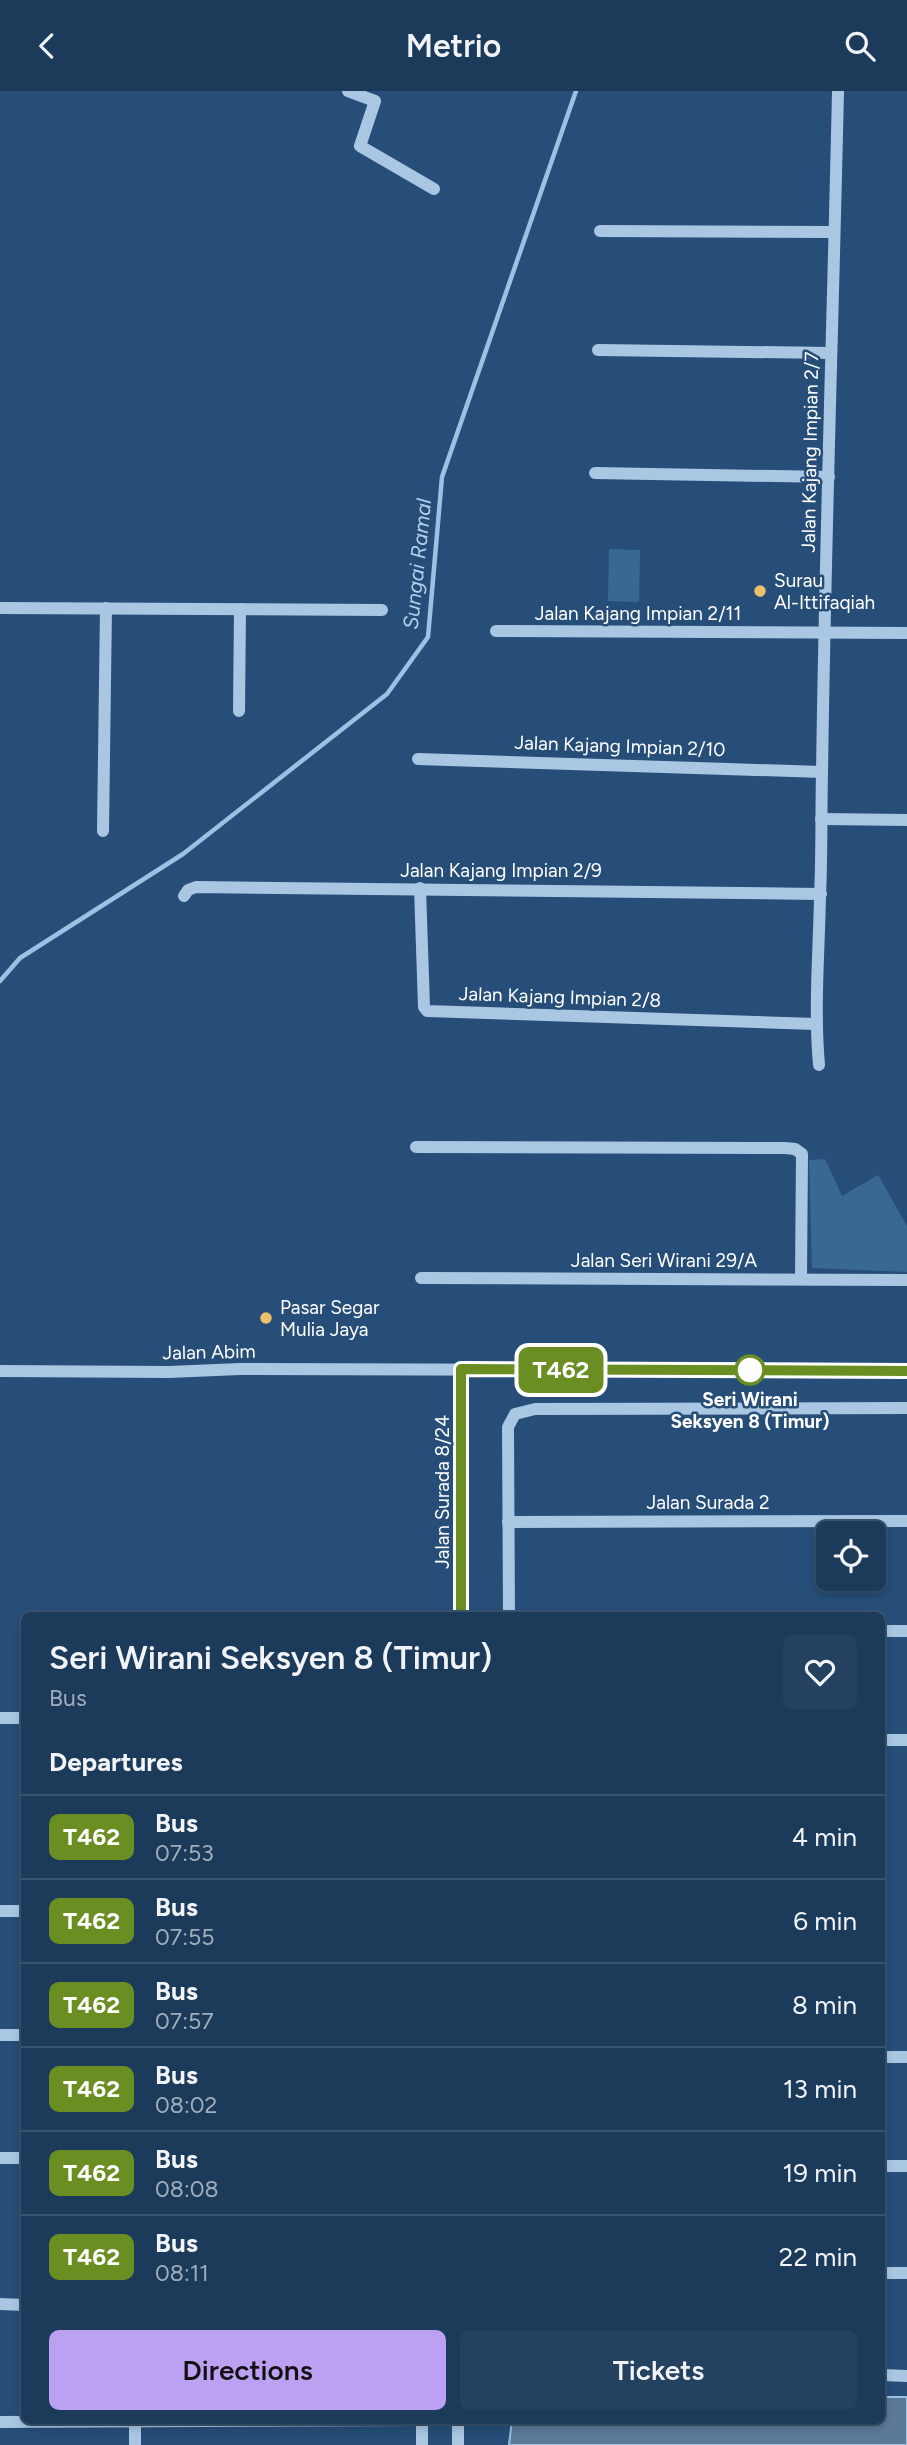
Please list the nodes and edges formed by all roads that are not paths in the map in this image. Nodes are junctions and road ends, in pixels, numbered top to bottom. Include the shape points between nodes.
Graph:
1 (348, 91) edge
2 (838, 91) edge
3 (435, 189) dead end
4 (600, 231) dead end
5 (834, 232) junction
6 (598, 350) dead end
7 (831, 353) junction
8 (595, 474) dead end
9 (829, 477) junction
10 (0, 608) edge
11 (106, 608) junction
12 (240, 609) junction
13 (382, 610) dead end
14 (496, 631) dead end
15 (826, 633) junction
16 (907, 633) edge
17 (239, 711) dead end
18 (418, 759) dead end
19 (822, 772) junction
20 (821, 819) junction
21 (907, 820) edge
22 (103, 831) dead end
23 (420, 888) junction
24 (821, 894) junction
25 (184, 896) dead end
26 (815, 1024) junction
27 (819, 1065) dead end
28 (416, 1147) dead end
29 (421, 1278) dead end
30 (801, 1279) junction
31 (907, 1280) edge
32 (461, 1369) junction
33 (0, 1371) edge
34 (907, 1371) edge
35 (907, 1408) edge
36 (907, 1521) edge
37 (508, 1522) junction
38 (461, 1612) edge
39 (509, 1612) edge
40 (885, 1631) edge
41 (907, 1631) edge
42 (0, 1718) edge
43 (21, 1718) edge
44 (885, 1740) edge
45 (907, 1740) edge
46 (0, 1911) edge
47 (21, 1911) edge
48 (0, 2035) edge
49 (21, 2035) edge
50 (885, 2057) edge
51 (907, 2057) edge
52 (0, 2158) edge
53 (21, 2158) edge
54 (885, 2166) edge
55 (907, 2166) edge
56 (885, 2273) edge
57 (907, 2273) edge
58 (0, 2304) edge
59 (21, 2305) edge
60 (885, 2375) edge
61 (907, 2376) edge
62 (0, 2422) edge
63 (21, 2422) edge
64 (135, 2424) edge
65 (422, 2424) edge
66 (458, 2424) edge
67 (135, 2445) edge
68 (422, 2445) edge
69 (458, 2445) edge

1 - 3 street via 375,101 360,146
2 - 5 street, Jalan Kajang Impian 2/7
4 - 5 street
5 - 7 street, Jalan Kajang Impian 2/7
6 - 7 street
7 - 9 street, Jalan Kajang Impian 2/7
8 - 9 street
9 - 15 street, Jalan Kajang Impian 2/7
10 - 11 street
11 - 12 street
11 - 22 street
12 - 13 street
12 - 17 street
14 - 15 street, Jalan Kajang Impian 2/11
15 - 16 street, Jalan Kajang Impian 2/11
15 - 19 street, Jalan Kajang Impian 2/7
18 - 19 street, Jalan Kajang Impian 2/10
19 - 20 street, Jalan Kajang Impian 2/7
20 - 21 street
20 - 24 street, Jalan Kajang Impian 2/7
23 - 24 street, Jalan Kajang Impian 2/9
23 - 25 street, Jalan Kajang Impian 2/9 via 197,887
23 - 26 street, Jalan Kajang Impian 2/8 via 427,1011
24 - 26 street, Jalan Kajang Impian 2/7
26 - 27 street, Jalan Kajang Impian 2/7
28 - 30 street via 795,1150 802,1154
29 - 30 street, Jalan Seri Wirani 29/A
30 - 31 street, Jalan Seri Wirani 29/A
32 - 33 street, Jalan Abim
32 - 34 street, Jalan Abim
32 - 38 street, Jalan Surada 8/24
35 - 37 street via 535,1409 515,1414 508,1427
36 - 37 street, Jalan Surada 2
37 - 39 street
40 - 41 street
42 - 43 street
44 - 45 street
46 - 47 street
48 - 49 street
50 - 51 street
52 - 53 street
54 - 55 street
56 - 57 street
58 - 59 street
60 - 61 street
62 - 63 street
64 - 67 street
65 - 68 street
66 - 69 street

